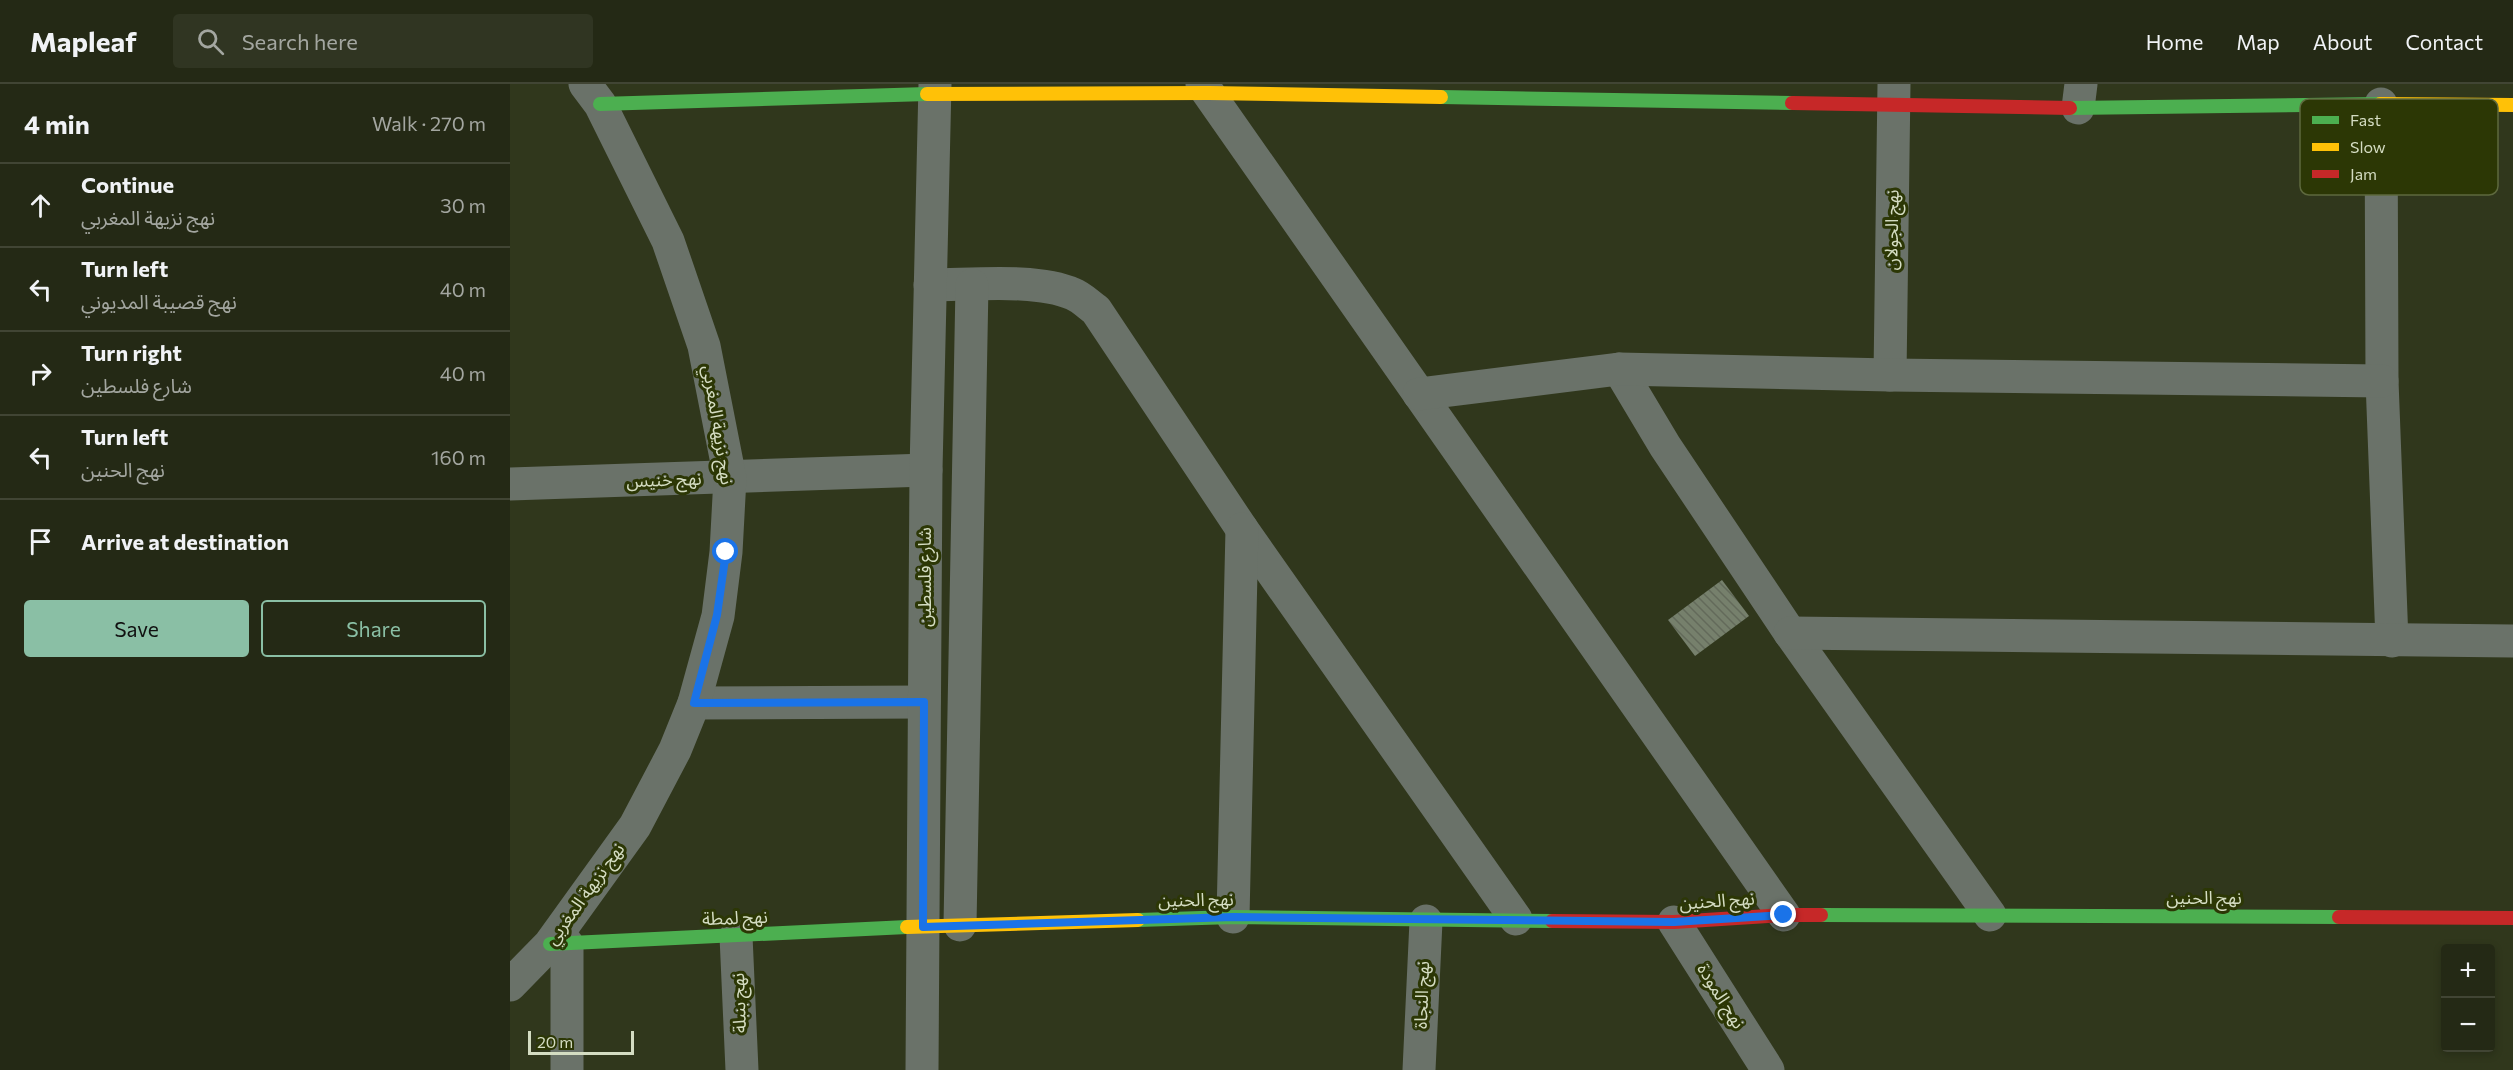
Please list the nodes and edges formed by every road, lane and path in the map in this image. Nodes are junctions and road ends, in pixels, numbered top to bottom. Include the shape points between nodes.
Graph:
1 (935, 89) edge
2 (1206, 89) edge
3 (593, 94) edge
4 (1894, 94) edge
5 (2276, 95) edge
6 (2079, 96) edge
7 (2323, 99) edge
8 (2498, 105) edge
9 (2513, 105) edge
10 (2381, 195) edge
11 (930, 285) junction
12 (972, 285) junction
13 (1619, 369) junction
14 (1890, 375) junction
15 (2382, 381) junction
16 (1419, 394) junction
17 (926, 470) junction
18 (730, 478) junction
19 (510, 484) edge
20 (1242, 529) junction
21 (1790, 633) junction
22 (2392, 641) junction
23 (2513, 641) edge
24 (924, 702) junction
25 (694, 703) junction
26 (1784, 915) junction
27 (1990, 915) junction
28 (1233, 917) junction
29 (2513, 918) edge
30 (1516, 919) junction
31 (1426, 921) junction
32 (1674, 922) junction
33 (960, 925) junction
34 (923, 927) junction
35 (736, 936) junction
36 (558, 944) junction
37 (510, 985) edge
38 (567, 1070) edge
39 (742, 1070) edge
40 (922, 1070) edge
41 (1419, 1070) edge
42 (1768, 1070) edge

1 - 2 street
1 - 3 street
1 - 11 street, شارع فلسطين
2 - 4 street
2 - 16 street
3 - 18 street, نهج نزيهة المغربي via 668,241 704,346
4 - 6 street
4 - 14 street, نهج الجولان
5 - 6 street
5 - 7 street
8 - 9 street
10 - 15 street
11 - 12 street
11 - 17 street, شارع فلسطين
12 - 20 street via 1056,288 1076,294 1096,310
12 - 33 street
13 - 14 street
13 - 16 street
13 - 21 street via 1665,446
14 - 15 street
15 - 22 street
16 - 26 street
17 - 18 street, نهج خنيس
17 - 24 street, شارع فلسطين
18 - 19 street, نهج خنيس
18 - 25 street, نهج نزيهة المغربي via 726,552 717,615
20 - 28 street
20 - 30 street
21 - 22 street
21 - 27 street
22 - 23 street
24 - 25 street
24 - 34 street, شارع فلسطين
25 - 36 street, نهج نزيهة المغربي via 675,750 635,826
26 - 27 street, نهج الحنين
26 - 32 street, نهج الحنين
27 - 29 street, نهج الحنين
28 - 31 street, نهج الحنين
28 - 33 street, نهج الحنين
30 - 31 street, نهج الحنين
30 - 32 street, نهج الحنين
31 - 41 street, نهج النجاة
32 - 42 street, نهج المودة
33 - 34 street, نهج الحنين
34 - 35 street, نهج لمطة
34 - 40 street, شارع فلسطين
35 - 36 street, نهج لمطة
35 - 39 street, نهج بنبلة
36 - 37 street, نهج نزيهة المغربي
36 - 38 street

